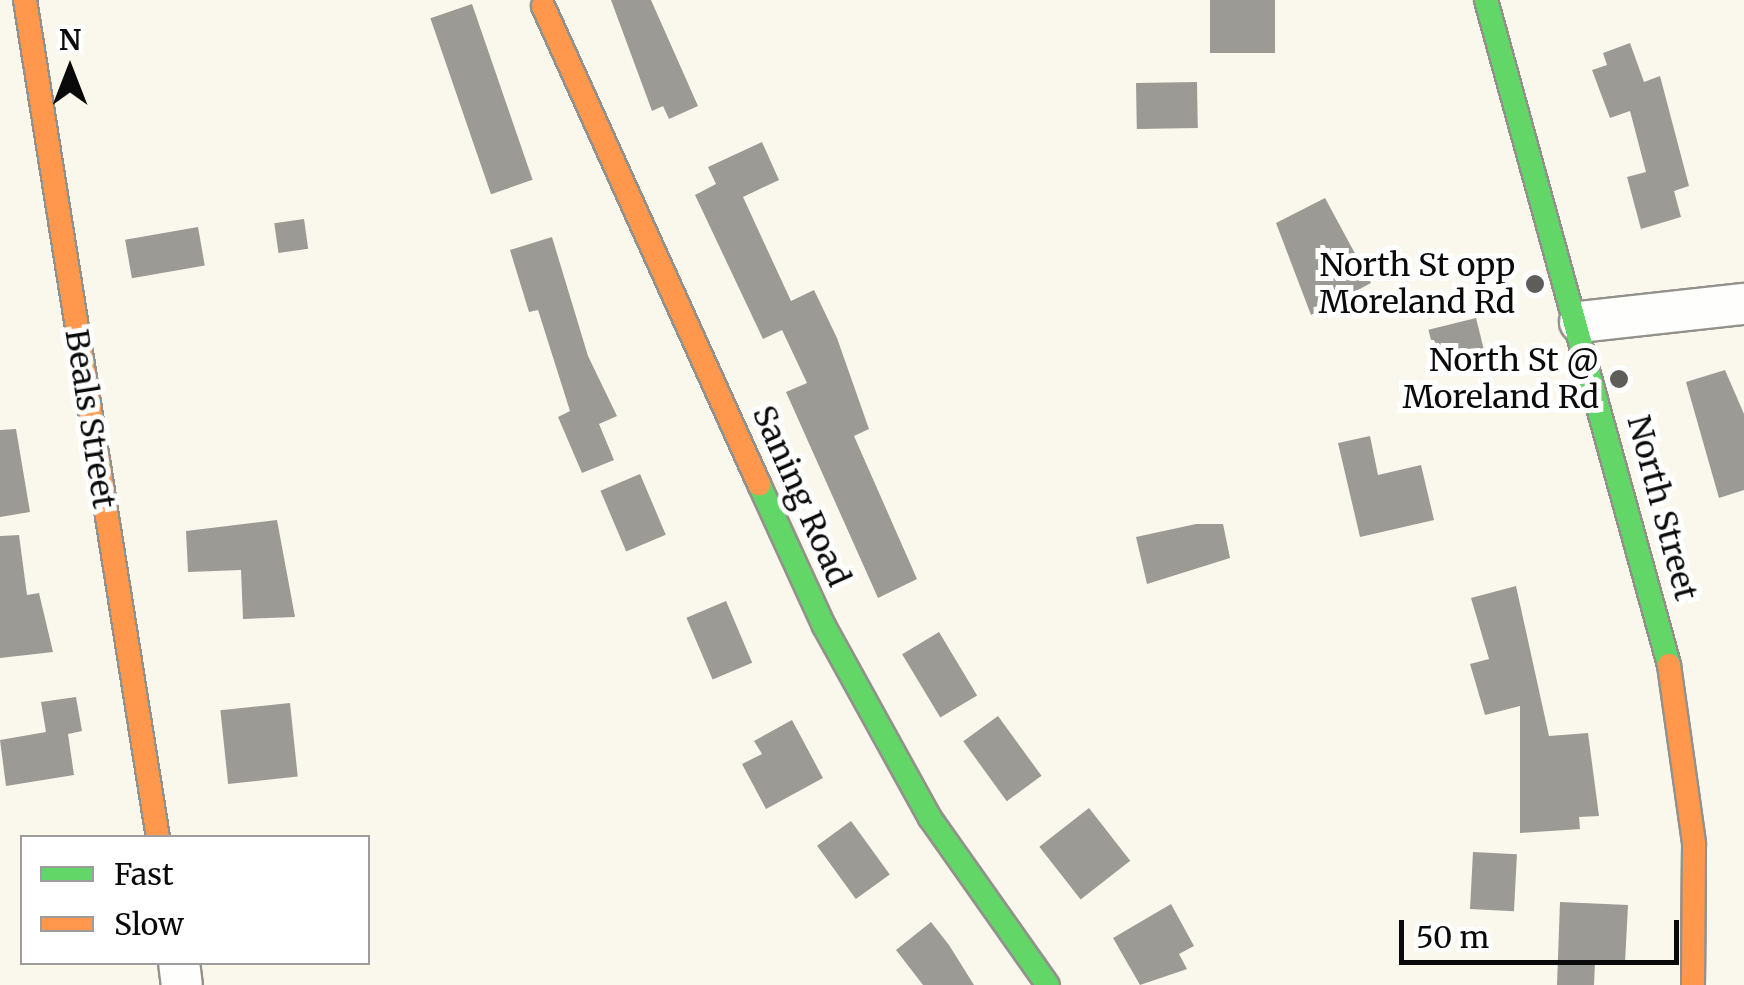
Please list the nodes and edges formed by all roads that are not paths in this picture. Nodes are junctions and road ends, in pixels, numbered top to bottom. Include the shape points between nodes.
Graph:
1 (26, 0) edge
2 (1486, 0) edge
3 (543, 6) dead end
4 (1744, 304) edge
5 (1580, 322) junction
6 (158, 835) edge
7 (1048, 985) edge
8 (1692, 985) edge

1 - 6 street, Beals Street
2 - 5 street, North Street
3 - 7 street, Saning Road via 824,626 930,818
4 - 5 street
5 - 8 street, North Street via 1683,740

